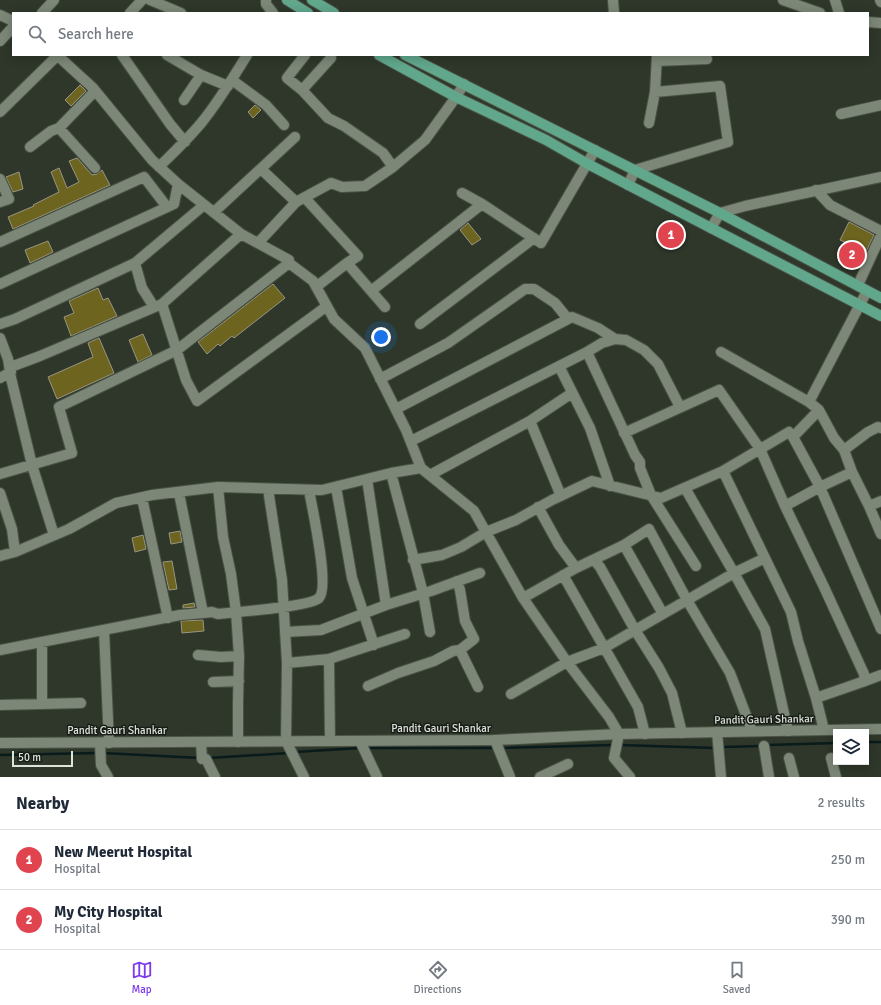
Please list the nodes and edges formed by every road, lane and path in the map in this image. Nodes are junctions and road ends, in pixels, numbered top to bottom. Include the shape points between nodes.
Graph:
1 (54, 0) edge
2 (142, 0) edge
3 (150, 0) edge
4 (266, 0) edge
5 (287, 0) edge
6 (312, 0) edge
7 (613, 0) edge
8 (783, 0) edge
9 (835, 0) edge
10 (327, 11) edge
11 (43, 12) edge
12 (131, 12) edge
13 (179, 12) edge
14 (272, 12) edge
15 (306, 12) edge
16 (614, 12) edge
17 (817, 12) edge
18 (838, 12) edge
19 (0, 15) edge
20 (12, 21) edge
21 (869, 22) edge
22 (881, 23) edge
23 (12, 28) edge
24 (0, 41) edge
25 (56, 56) edge
26 (58, 56) edge
27 (123, 56) edge
28 (169, 56) edge
29 (246, 56) edge
30 (304, 56) edge
31 (381, 56) edge
32 (407, 56) edge
33 (331, 58) dead end
34 (657, 58) edge
35 (708, 59) dead end
36 (202, 75) junction
37 (230, 83) junction
38 (464, 84) junction
39 (302, 90) junction
40 (95, 91) junction
41 (655, 92) junction
42 (456, 97) junction
43 (184, 100) dead end
44 (881, 105) edge
45 (0, 112) edge
46 (841, 114) dead end
47 (649, 123) dead end
48 (284, 126) dead end
49 (59, 128) junction
50 (295, 137) dead end
51 (185, 142) junction
52 (30, 147) dead end
53 (595, 150) junction
54 (588, 164) junction
55 (159, 167) junction
56 (393, 167) junction
57 (95, 168) dead end
58 (261, 169) junction
59 (635, 170) junction
60 (881, 177) edge
61 (0, 179) edge
62 (178, 184) junction
63 (628, 185) junction
64 (816, 190) junction
65 (462, 193) dead end
66 (300, 200) junction
67 (0, 202) edge
68 (482, 204) junction
69 (204, 205) junction
70 (167, 207) junction
71 (214, 212) junction
72 (720, 213) junction
73 (711, 228) junction
74 (881, 231) edge
75 (241, 234) junction
76 (881, 236) edge
77 (534, 238) junction
78 (0, 242) edge
79 (258, 243) junction
80 (136, 263) junction
81 (289, 263) junction
82 (347, 263) junction
83 (0, 284) edge
84 (858, 285) junction
85 (316, 287) junction
86 (371, 290) junction
87 (868, 291) junction
88 (881, 298) edge
89 (860, 305) junction
90 (158, 306) junction
91 (327, 306) junction
92 (385, 307) dead end
93 (881, 316) edge
94 (568, 319) junction
95 (0, 324) edge
96 (420, 324) dead end
97 (615, 339) junction
98 (1, 342) edge
99 (177, 350) junction
100 (587, 352) junction
101 (721, 352) dead end
102 (559, 366) junction
103 (10, 369) junction
104 (0, 378) edge
105 (380, 379) junction
106 (572, 393) junction
107 (809, 402) junction
108 (680, 407) junction
109 (396, 410) junction
110 (819, 410) junction
111 (530, 421) junction
112 (881, 428) edge
113 (624, 433) junction
114 (793, 437) junction
115 (411, 442) junction
116 (760, 449) junction
117 (844, 450) junction
118 (32, 464) junction
119 (421, 468) junction
120 (723, 471) junction
121 (852, 472) junction
122 (391, 473) junction
123 (0, 474) edge
124 (430, 475) junction
125 (366, 479) junction
126 (610, 486) junction
127 (218, 487) junction
128 (336, 487) junction
129 (820, 487) junction
130 (685, 488) junction
131 (268, 489) junction
132 (309, 490) junction
133 (0, 492) edge
134 (179, 493) junction
135 (651, 495) junction
136 (562, 496) junction
137 (142, 498) junction
138 (881, 501) edge
139 (785, 506) junction
140 (869, 506) junction
141 (538, 508) junction
142 (486, 532) junction
143 (881, 534) edge
144 (54, 535) junction
145 (624, 545) junction
146 (15, 552) junction
147 (0, 556) edge
148 (765, 558) junction
149 (413, 560) junction
150 (594, 560) junction
151 (696, 566) dead end
152 (576, 568) junction
153 (480, 573) dead end
154 (734, 573) junction
155 (563, 575) junction
156 (457, 581) junction
157 (423, 593) junction
158 (523, 598) junction
159 (687, 600) junction
160 (386, 605) junction
161 (284, 607) junction
162 (236, 612) junction
163 (203, 613) junction
164 (364, 613) junction
165 (663, 614) junction
166 (168, 618) junction
167 (881, 629) edge
168 (104, 630) junction
169 (635, 630) junction
170 (285, 632) junction
171 (430, 632) dead end
172 (405, 634) dead end
173 (42, 642) junction
174 (374, 645) junction
175 (604, 648) junction
176 (0, 650) edge
177 (460, 650) junction
178 (198, 655) dead end
179 (239, 656) junction
180 (329, 659) junction
181 (567, 662) junction
182 (287, 663) junction
183 (881, 675) edge
184 (239, 681) junction
185 (865, 681) junction
186 (213, 682) dead end
187 (368, 686) dead end
188 (478, 688) dead end
189 (511, 694) dead end
190 (816, 698) junction
191 (81, 703) dead end
192 (42, 704) junction
193 (0, 705) edge
194 (881, 729) edge
195 (824, 730) junction
196 (788, 731) junction
197 (716, 732) junction
198 (752, 732) junction
199 (682, 733) junction
200 (619, 734) junction
201 (645, 734) junction
202 (495, 740) junction
203 (286, 741) junction
204 (330, 741) junction
205 (360, 741) junction
206 (201, 742) junction
207 (238, 742) junction
208 (0, 743) edge
209 (103, 744) junction
210 (764, 746) dead end
211 (789, 758) dead end
212 (831, 758) dead end
213 (568, 764) dead end
214 (108, 777) edge
215 (215, 777) edge
216 (304, 777) edge
217 (377, 777) edge
218 (510, 777) edge
219 (540, 777) edge
220 (630, 777) edge
221 (720, 777) edge
222 (769, 777) edge
223 (794, 777) edge
224 (836, 777) edge

1 - 11 street
2 - 12 street
3 - 13 street
4 - 14 street
5 - 15 main road
6 - 10 main road
7 - 16 street
8 - 17 street
9 - 18 street
19 - 20 street
21 - 22 street
23 - 24 street
25 - 45 street
26 - 40 street
27 - 51 street
28 - 36 street
29 - 37 street
30 - 39 street via 287,78
31 - 42 main road
32 - 38 main road
33 - 39 street
34 - 35 street
34 - 41 street
36 - 37 street
36 - 43 street
37 - 48 street via 266,105
37 - 51 street
38 - 42 street
38 - 53 main road
39 - 56 street via 328,118 384,153
40 - 49 street
40 - 55 street
41 - 47 street
41 - 59 street via 720,86 728,142
42 - 54 main road via 546,140
42 - 56 street via 424,140
44 - 46 street
49 - 52 street
49 - 57 street
50 - 58 street
51 - 55 street
53 - 54 street
53 - 59 main road
54 - 63 main road
54 - 77 street via 541,243
55 - 62 street
56 - 66 street via 365,186 342,187 331,183
58 - 66 street
58 - 71 street
59 - 63 street
59 - 72 main road
60 - 64 street
61 - 67 street via 9,199
62 - 69 street
62 - 70 street via 174,204
63 - 73 main road
64 - 72 street
64 - 74 street via 830,205
65 - 68 street
66 - 79 street
66 - 82 street via 358,256
68 - 77 street
68 - 86 street
69 - 71 street
69 - 80 street
70 - 78 street via 144,177
70 - 83 street
71 - 75 street
72 - 73 street
72 - 84 main road
73 - 89 main road
75 - 79 street
75 - 90 street
76 - 84 street
77 - 96 street
79 - 81 street via 289,260
80 - 90 street via 142,288
80 - 95 street
81 - 85 street via 313,281
81 - 99 street
82 - 85 street
82 - 86 street
84 - 87 main road
85 - 91 street
86 - 92 street
87 - 88 main road
87 - 89 street
89 - 93 main road
89 - 107 street
90 - 99 street
90 - 103 street
91 - 99 street via 197,401 186,380
91 - 105 street via 334,319 365,348
94 - 97 street via 572,317 598,328
94 - 105 street via 555,303 534,289 525,289 448,343
94 - 109 street
97 - 100 street
97 - 108 street via 626,340 644,350 658,364
98 - 103 street
99 - 118 street via 59,407 72,453
100 - 102 street
100 - 113 street
101 - 107 street
102 - 106 street
102 - 115 street
103 - 104 street
103 - 118 street
105 - 109 street
106 - 111 street
106 - 126 street via 590,428
107 - 110 street
108 - 113 street
108 - 116 street via 719,390
109 - 115 street
110 - 114 street
110 - 117 street via 834,438
111 - 124 street
111 - 136 street
112 - 117 street via 868,432
113 - 135 street via 640,462
114 - 116 street via 789,432
114 - 129 street
115 - 119 street
116 - 120 street
116 - 139 street
117 - 121 street
118 - 123 street
118 - 144 street
119 - 122 street
119 - 124 street
120 - 130 street
120 - 148 street
121 - 129 street
121 - 140 street
122 - 125 street
122 - 149 street
124 - 142 street via 474,511
125 - 128 street
125 - 160 street
126 - 135 street
126 - 136 street via 592,481
127 - 131 street
127 - 134 street
127 - 162 street via 223,537
128 - 132 street
128 - 164 street via 352,578
129 - 139 street
129 - 167 street
130 - 135 street via 661,498
130 - 154 street
131 - 132 street
131 - 161 street
132 - 161 street via 324,574 323,592 320,598 312,602
133 - 146 street via 12,529
134 - 137 street
134 - 163 street
135 - 151 street
136 - 141 street
137 - 144 street via 116,503
137 - 166 street
138 - 140 street
139 - 185 street via 864,674
140 - 143 street
141 - 142 street
141 - 152 street via 559,545
142 - 149 street via 442,555
142 - 158 street
144 - 146 street
145 - 150 street
145 - 159 street via 648,529
145 - 165 street
146 - 147 street
148 - 154 street
148 - 190 street via 791,612
149 - 157 street
150 - 152 street
150 - 169 street
152 - 155 street
153 - 156 street
154 - 159 street
154 - 196 street via 765,629
155 - 158 street
155 - 175 street
156 - 157 street
156 - 177 street via 465,621 474,639
157 - 160 street
157 - 171 street
158 - 181 street
159 - 165 street
159 - 198 street via 730,673
160 - 164 street
161 - 162 street
161 - 170 street
162 - 163 street
162 - 179 street
163 - 166 street
164 - 170 street via 321,630
164 - 174 street
165 - 169 street
166 - 168 street
168 - 173 street
168 - 209 street
169 - 175 street
169 - 199 street via 672,693
170 - 182 street
172 - 174 street
173 - 176 street
173 - 192 street
174 - 180 street
175 - 181 street
175 - 201 street via 638,707
177 - 187 street
177 - 188 street
178 - 179 street
179 - 184 street
180 - 182 street
180 - 204 street
181 - 189 street
181 - 200 street
182 - 203 street
183 - 185 street
184 - 186 street
184 - 207 street
185 - 190 street
190 - 195 street
191 - 192 street
192 - 193 street
194 - 195 street, Pandit Gauri Shankar
195 - 196 street, Pandit Gauri Shankar
196 - 198 street, Pandit Gauri Shankar
197 - 198 street, Pandit Gauri Shankar
197 - 199 street, Pandit Gauri Shankar
197 - 221 street
199 - 201 street, Pandit Gauri Shankar
200 - 201 street, Pandit Gauri Shankar
200 - 202 street, Pandit Gauri Shankar
200 - 220 street via 614,758
202 - 205 street, Pandit Gauri Shankar
202 - 218 street
203 - 204 street, Pandit Gauri Shankar
203 - 207 street, Pandit Gauri Shankar
203 - 216 street
204 - 205 street, Pandit Gauri Shankar
205 - 217 street
206 - 207 street, Pandit Gauri Shankar
206 - 209 street, Pandit Gauri Shankar
206 - 215 street via 202,759 206,758
208 - 209 street, Pandit Gauri Shankar
209 - 214 street via 101,765
210 - 222 street
211 - 223 street
212 - 224 street
213 - 219 street

